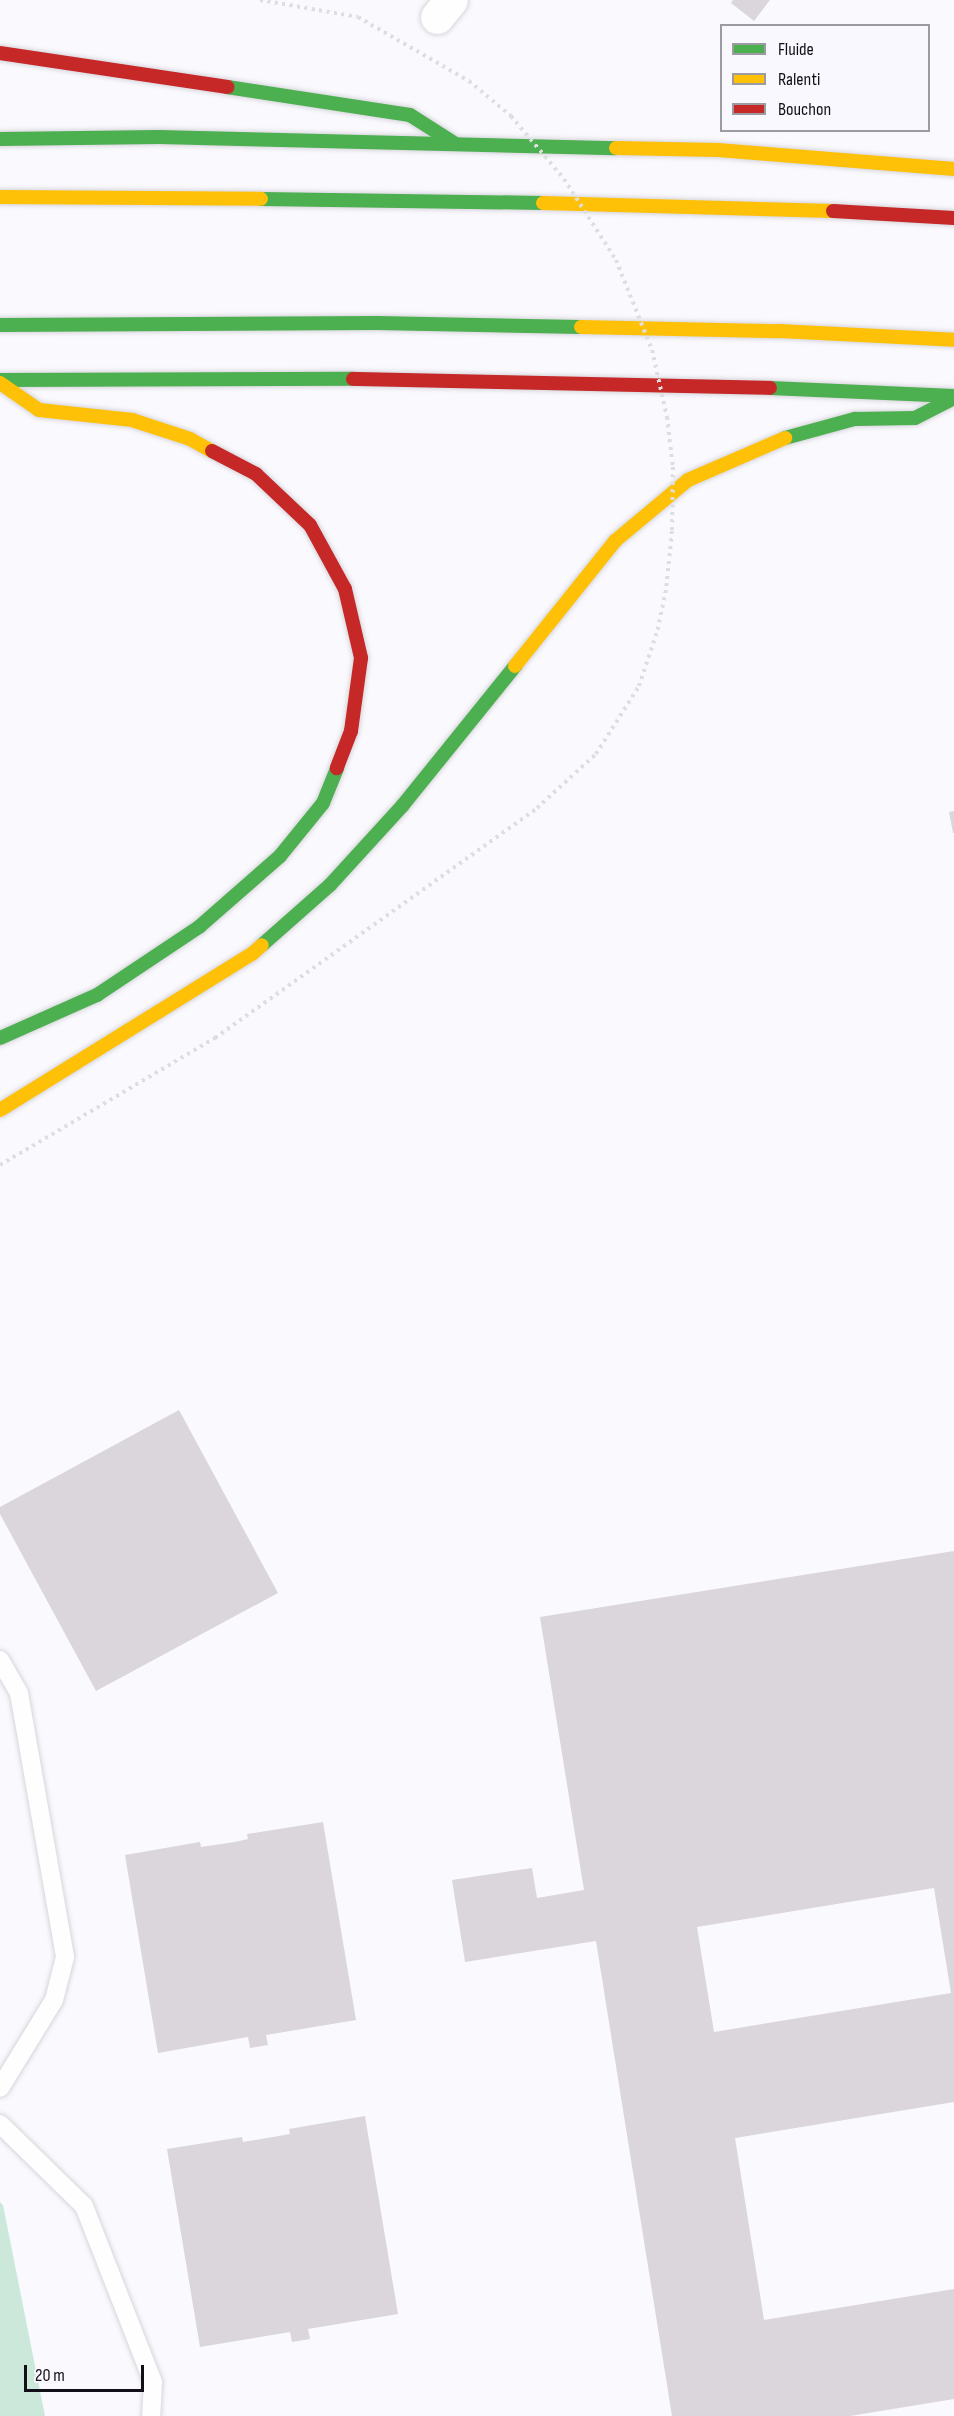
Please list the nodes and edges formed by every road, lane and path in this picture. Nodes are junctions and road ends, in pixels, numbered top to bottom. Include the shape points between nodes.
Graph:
1 (260, 0) edge
2 (0, 53) edge
3 (0, 139) edge
4 (454, 143) junction
5 (954, 169) edge
6 (0, 196) edge
7 (954, 218) edge
8 (0, 325) edge
9 (954, 340) edge
10 (0, 381) edge
11 (954, 397) edge
12 (0, 1038) edge
13 (0, 1110) edge
14 (0, 1165) edge
15 (0, 1660) edge
16 (0, 2088) edge
17 (0, 2124) edge
18 (152, 2416) edge

1 - 14 path, bridge via 358,17 469,81 511,116 564,179 616,260 652,350 674,467 666,590 657,632 639,686 596,754 537,808 215,1038
2 - 4 highway via 410,115
3 - 4 highway via 159,137
4 - 5 highway via 718,150
6 - 7 highway via 760,208
8 - 9 highway via 388,323 779,331
10 - 11 highway via 404,379 852,390
10 - 12 highway via 39,410 132,420 190,439 256,474 310,525 345,589 361,658 351,731 322,804 280,856 199,927 97,995
11 - 13 highway via 915,418 855,419 772,442 688,480 615,541 404,805 330,885 252,954
15 - 16 lane via 19,1693 65,1958 54,2000
17 - 18 lane via 84,2206 153,2382

